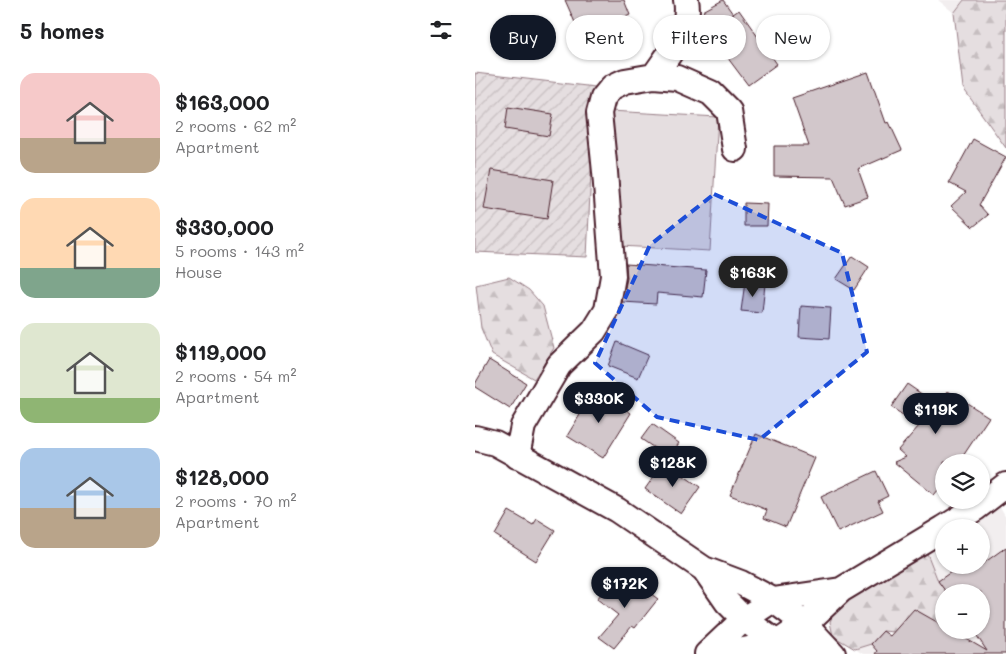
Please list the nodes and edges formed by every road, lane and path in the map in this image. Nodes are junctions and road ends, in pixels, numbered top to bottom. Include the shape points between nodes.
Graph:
1 (686, 0) edge
2 (654, 76) junction
3 (735, 149) dead end
4 (475, 438) edge
5 (517, 456) junction
6 (1006, 485) edge
7 (958, 519) edge
8 (935, 533) edge
9 (704, 569) junction
10 (841, 590) junction
11 (773, 600) junction
12 (745, 620) junction
13 (805, 624) junction
14 (777, 643) junction
15 (707, 654) edge
16 (725, 654) edge
17 (807, 654) edge
18 (833, 654) edge

1 - 2 street via 689,11 681,36
2 - 3 street via 677,78 711,93 729,111
2 - 5 street via 625,81 612,87 603,98 599,113 613,276 607,310 594,330 559,366 523,426
4 - 5 street via 495,443
5 - 9 street via 617,510
6 - 7 street
8 - 10 street
9 - 11 street
9 - 12 street via 727,602
10 - 11 street
10 - 13 street
11 - 12 street
11 - 13 street
12 - 14 street
12 - 15 street
13 - 14 street
13 - 18 street
14 - 16 street
14 - 17 street

